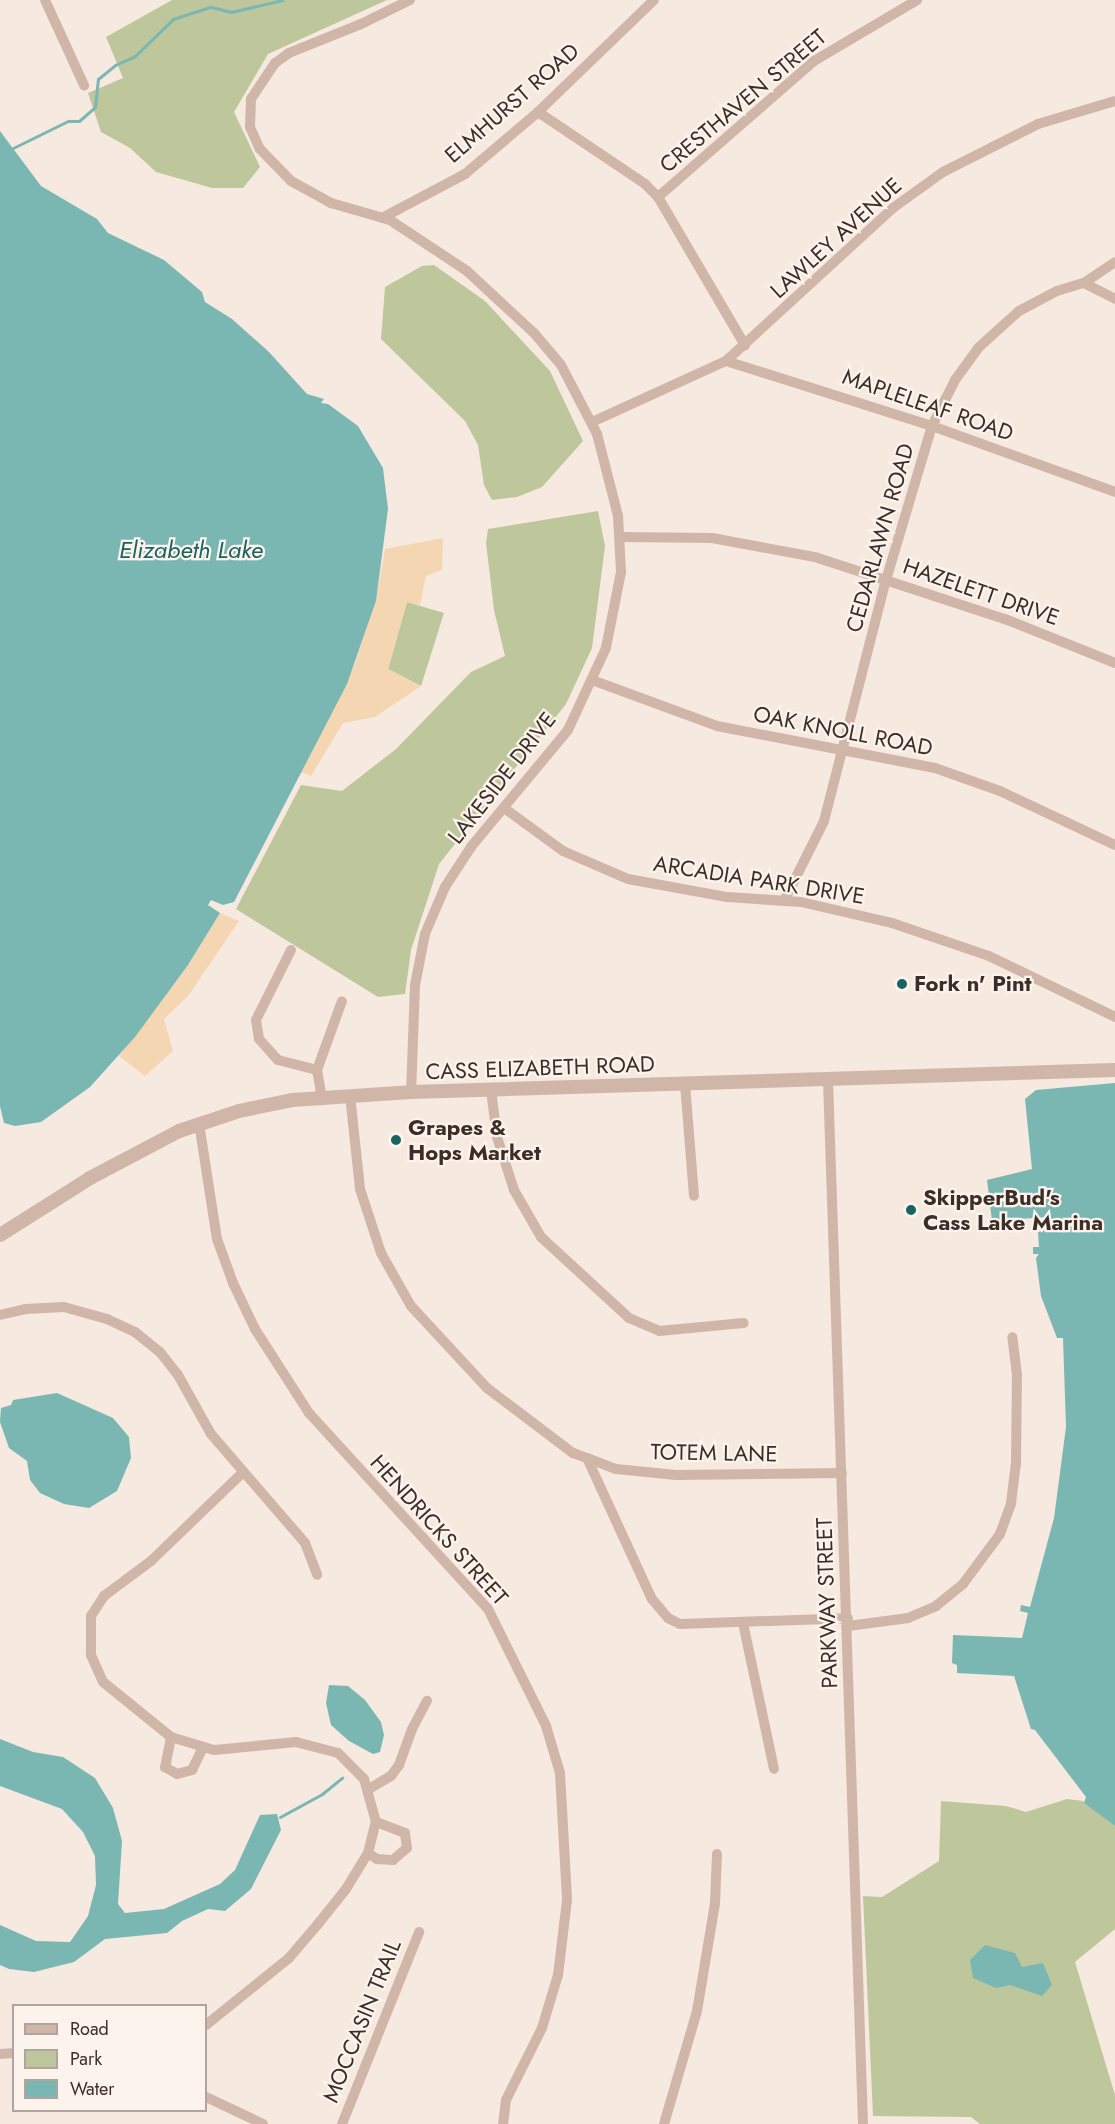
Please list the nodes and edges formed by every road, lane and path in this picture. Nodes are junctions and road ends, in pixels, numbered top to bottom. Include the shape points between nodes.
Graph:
1 (45, 0) edge
2 (410, 0) edge
3 (654, 0) edge
4 (916, 0) edge
5 (84, 85) dead end
6 (1115, 101) edge
7 (538, 112) junction
8 (658, 197) junction
9 (382, 218) junction
10 (1115, 262) edge
11 (1084, 283) junction
12 (1115, 299) edge
13 (745, 345) junction
14 (726, 361) junction
15 (591, 422) junction
16 (932, 426) junction
17 (1115, 492) edge
18 (620, 537) junction
19 (886, 580) junction
20 (1115, 663) edge
21 (592, 680) junction
22 (844, 750) junction
23 (504, 808) junction
24 (1115, 845) edge
25 (784, 901) junction
26 (291, 950) dead end
27 (342, 1001) dead end
28 (1115, 1017) edge
29 (317, 1070) junction
30 (1115, 1070) edge
31 (828, 1080) junction
32 (685, 1084) junction
33 (491, 1090) junction
34 (411, 1092) junction
35 (350, 1095) junction
36 (322, 1097) junction
37 (199, 1123) junction
38 (694, 1196) dead end
39 (0, 1235) edge
40 (0, 1315) edge
41 (744, 1323) dead end
42 (1012, 1337) dead end
43 (587, 1458) junction
44 (242, 1473) junction
45 (842, 1473) junction
46 (317, 1575) dead end
47 (848, 1622) junction
48 (744, 1623) junction
49 (427, 1701) dead end
50 (171, 1737) junction
51 (203, 1747) junction
52 (774, 1768) dead end
53 (369, 1789) junction
54 (376, 1822) junction
55 (368, 1853) junction
56 (717, 1854) dead end
57 (418, 1932) dead end
58 (225, 2006) junction
59 (207, 2014) edge
60 (207, 2024) edge
61 (207, 2097) edge
62 (263, 2124) edge
63 (342, 2124) edge
64 (503, 2124) edge
65 (664, 2124) edge
66 (863, 2124) edge

1 - 5 street
2 - 9 street, LAKESIDE DRIVE via 289,53 274,63 250,99 250,127 260,149 291,181 331,203
3 - 7 street, ELMHURST ROAD
4 - 8 street, CRESTHAVEN STREET via 814,61
6 - 13 street, LAWLEY AVENUE via 1038,124 943,172 893,208
7 - 8 street via 645,183
7 - 9 street, ELMHURST ROAD via 465,174
8 - 13 street
9 - 15 street, LAKESIDE DRIVE via 467,271 534,333 561,365
10 - 11 street, CEDARLAWN ROAD
11 - 12 street
11 - 16 street, CEDARLAWN ROAD via 1057,291 1019,311 978,348 955,380
13 - 14 street, LAWLEY AVENUE
14 - 15 street, LAWLEY AVENUE
14 - 16 street, MAPLELEAF ROAD
15 - 18 street, LAKESIDE DRIVE via 606,462
16 - 17 street, MAPLELEAF ROAD
16 - 19 street, CEDARLAWN ROAD
18 - 19 street, HAZELETT DRIVE via 712,538 815,557
18 - 21 street, LAKESIDE DRIVE via 617,606 606,648
19 - 20 street, HAZELETT DRIVE via 1005,619
19 - 22 street, CEDARLAWN ROAD
21 - 22 street, OAK KNOLL ROAD via 717,726
21 - 23 street, LAKESIDE DRIVE via 568,730
22 - 24 street, OAK KNOLL ROAD via 946,771 1000,791
22 - 25 street, CEDARLAWN ROAD via 824,821
23 - 25 street, ARCADIA PARK DRIVE via 563,851 628,879 727,897
23 - 34 street, LAKESIDE DRIVE via 445,887 426,934 415,985
25 - 28 street, ARCADIA PARK DRIVE via 892,923 989,956
26 - 29 street via 256,1020 259,1039 279,1060
27 - 29 street
29 - 36 street
30 - 31 street, CASS ELIZABETH ROAD
31 - 32 street, CASS ELIZABETH ROAD
31 - 45 street, PARKWAY STREET
32 - 33 street, CASS ELIZABETH ROAD
32 - 38 street
33 - 34 street, CASS ELIZABETH ROAD
33 - 41 street via 496,1137 514,1190 541,1237 628,1318 659,1331
34 - 35 street, CASS ELIZABETH ROAD
35 - 36 street, CASS ELIZABETH ROAD
35 - 43 street, TOTEM LANE via 360,1189 381,1253 411,1306 487,1388 573,1453
36 - 37 street, CASS ELIZABETH ROAD via 265,1105
37 - 39 street, CASS ELIZABETH ROAD via 108,1168
37 - 64 street, HENDRICKS STREET via 217,1239 232,1283 255,1329 309,1413 488,1609 546,1726 554,1754 567,1845 567,1900 558,1975 542,2028 506,2100
40 - 44 street via 25,1309 64,1308 107,1319 135,1332 178,1375 211,1434
42 - 47 street via 1017,1375 1016,1465 1011,1503 999,1534 963,1584 936,1606 908,1618
43 - 45 street, TOTEM LANE via 616,1469 676,1475
43 - 48 street via 652,1599 668,1618 680,1624
44 - 46 street via 305,1543
44 - 50 street via 152,1562 104,1596 92,1616 91,1655 103,1682
45 - 47 street, PARKWAY STREET
47 - 48 street
47 - 66 street, PARKWAY STREET
48 - 52 street
49 - 53 street via 399,1765 391,1776
50 - 51 street
50 - 51 street via 165,1767 177,1774 192,1770
51 - 53 street via 214,1750 296,1742 319,1745 348,1760
53 - 54 street
54 - 55 street
54 - 55 street via 405,1833 407,1848 393,1860 377,1859
55 - 58 street via 346,1889 289,1958
56 - 65 street via 715,1904 697,2011
57 - 63 street, MOCCASIN TRAIL
58 - 59 street
58 - 60 street
61 - 62 street

